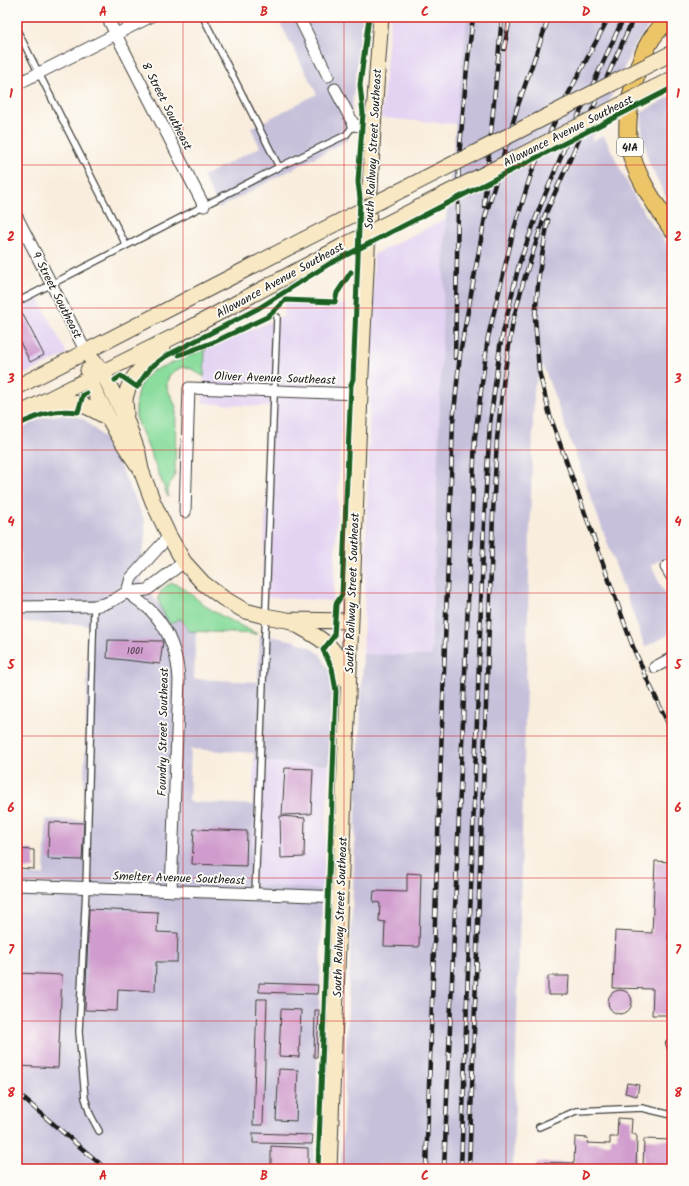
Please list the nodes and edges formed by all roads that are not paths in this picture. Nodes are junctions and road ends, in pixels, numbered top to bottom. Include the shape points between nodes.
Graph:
1 (107, 17) edge
2 (150, 17) edge
3 (203, 17) edge
4 (299, 17) edge
5 (381, 17) edge
6 (670, 17) edge
7 (17, 30) edge
8 (116, 34) junction
9 (672, 53) edge
10 (40, 73) junction
11 (328, 76) dead end
12 (672, 79) edge
13 (17, 84) edge
14 (335, 89) dead end
15 (354, 125) junction
16 (373, 128) junction
17 (279, 167) junction
18 (204, 206) junction
19 (17, 217) edge
20 (672, 229) edge
21 (126, 245) junction
22 (51, 284) junction
23 (17, 302) edge
24 (277, 317) dead end
25 (180, 334) junction
26 (86, 352) junction
27 (96, 376) junction
28 (17, 387) edge
29 (274, 391) junction
30 (360, 394) junction
31 (32, 407) junction
32 (17, 416) edge
33 (108, 418) junction
34 (126, 419) junction
35 (141, 470) junction
36 (185, 512) dead end
37 (169, 536) junction
38 (184, 562) junction
39 (669, 565) edge
40 (672, 577) edge
41 (127, 592) junction
42 (94, 606) junction
43 (17, 607) edge
44 (265, 616) junction
45 (287, 620) junction
46 (351, 622) junction
47 (672, 658) edge
48 (656, 667) dead end
49 (348, 726) junction
50 (17, 885) edge
51 (86, 888) junction
52 (171, 891) junction
53 (255, 894) junction
54 (341, 896) junction
55 (668, 1043) dead end
56 (672, 1052) edge
57 (672, 1115) edge
58 (539, 1127) dead end
59 (99, 1131) dead end
60 (329, 1169) edge

1 - 8 street, 8 Street Southeast
2 - 8 street
3 - 17 lane
4 - 11 street
5 - 16 street, South Railway Street Southeast
6 - 20 main road, 41A via 653,38 643,56 629,108 628,128 629,145 641,178 652,200
7 - 10 lane
8 - 10 street
8 - 18 street, 8 Street Southeast
9 - 26 street, Allowance Avenue Southeast, bridge
10 - 13 street
10 - 21 lane
12 - 25 street, Allowance Avenue Southeast, bridge via 343,246
14 - 15 street
15 - 16 street
15 - 17 lane via 346,135
16 - 30 street, South Railway Street Southeast
17 - 18 lane
18 - 21 lane
19 - 22 street, 9 Street Southeast
21 - 22 lane
22 - 23 lane
22 - 26 street, 9 Street Southeast
24 - 29 lane
25 - 27 street, Allowance Avenue Southeast
25 - 34 street via 135,375 125,396
26 - 27 street, 9 Street Southeast
26 - 28 street, Allowance Avenue Southeast
27 - 31 street, Allowance Avenue Southeast
27 - 33 street, 9 Street Southeast
27 - 34 street, 9 Street Southeast
29 - 30 street, Oliver Avenue Southeast
29 - 36 street, Oliver Avenue Southeast via 189,388
29 - 44 lane
30 - 46 street, South Railway Street Southeast
31 - 32 street, Allowance Avenue Southeast
31 - 33 street via 74,402 88,406
33 - 35 street, 9 Street Southeast
34 - 35 street, 9 Street Southeast
35 - 37 street, 9 Street Southeast
37 - 38 street, 9 Street Southeast
37 - 41 street via 131,578
38 - 41 street via 147,590
38 - 44 street, 9 Street Southeast via 203,583 223,598 245,611
39 - 40 street
41 - 42 street via 114,600
41 - 52 street, Foundry Street Southeast via 155,615 176,654 179,680
42 - 43 street
42 - 51 lane
44 - 45 street, 9 Street Southeast
44 - 53 lane
45 - 46 street, 9 Street Southeast
45 - 49 street via 328,644 336,653 343,669
46 - 49 street, South Railway Street Southeast
47 - 48 street
49 - 54 street, South Railway Street Southeast
50 - 51 street, Smelter Avenue Southeast
51 - 52 street, Smelter Avenue Southeast
51 - 59 lane via 79,1032 85,1098
52 - 53 street, Smelter Avenue Southeast
53 - 54 street, Smelter Avenue Southeast
54 - 60 street, South Railway Street Southeast
55 - 56 lane
57 - 58 lane via 642,1108 576,1110

